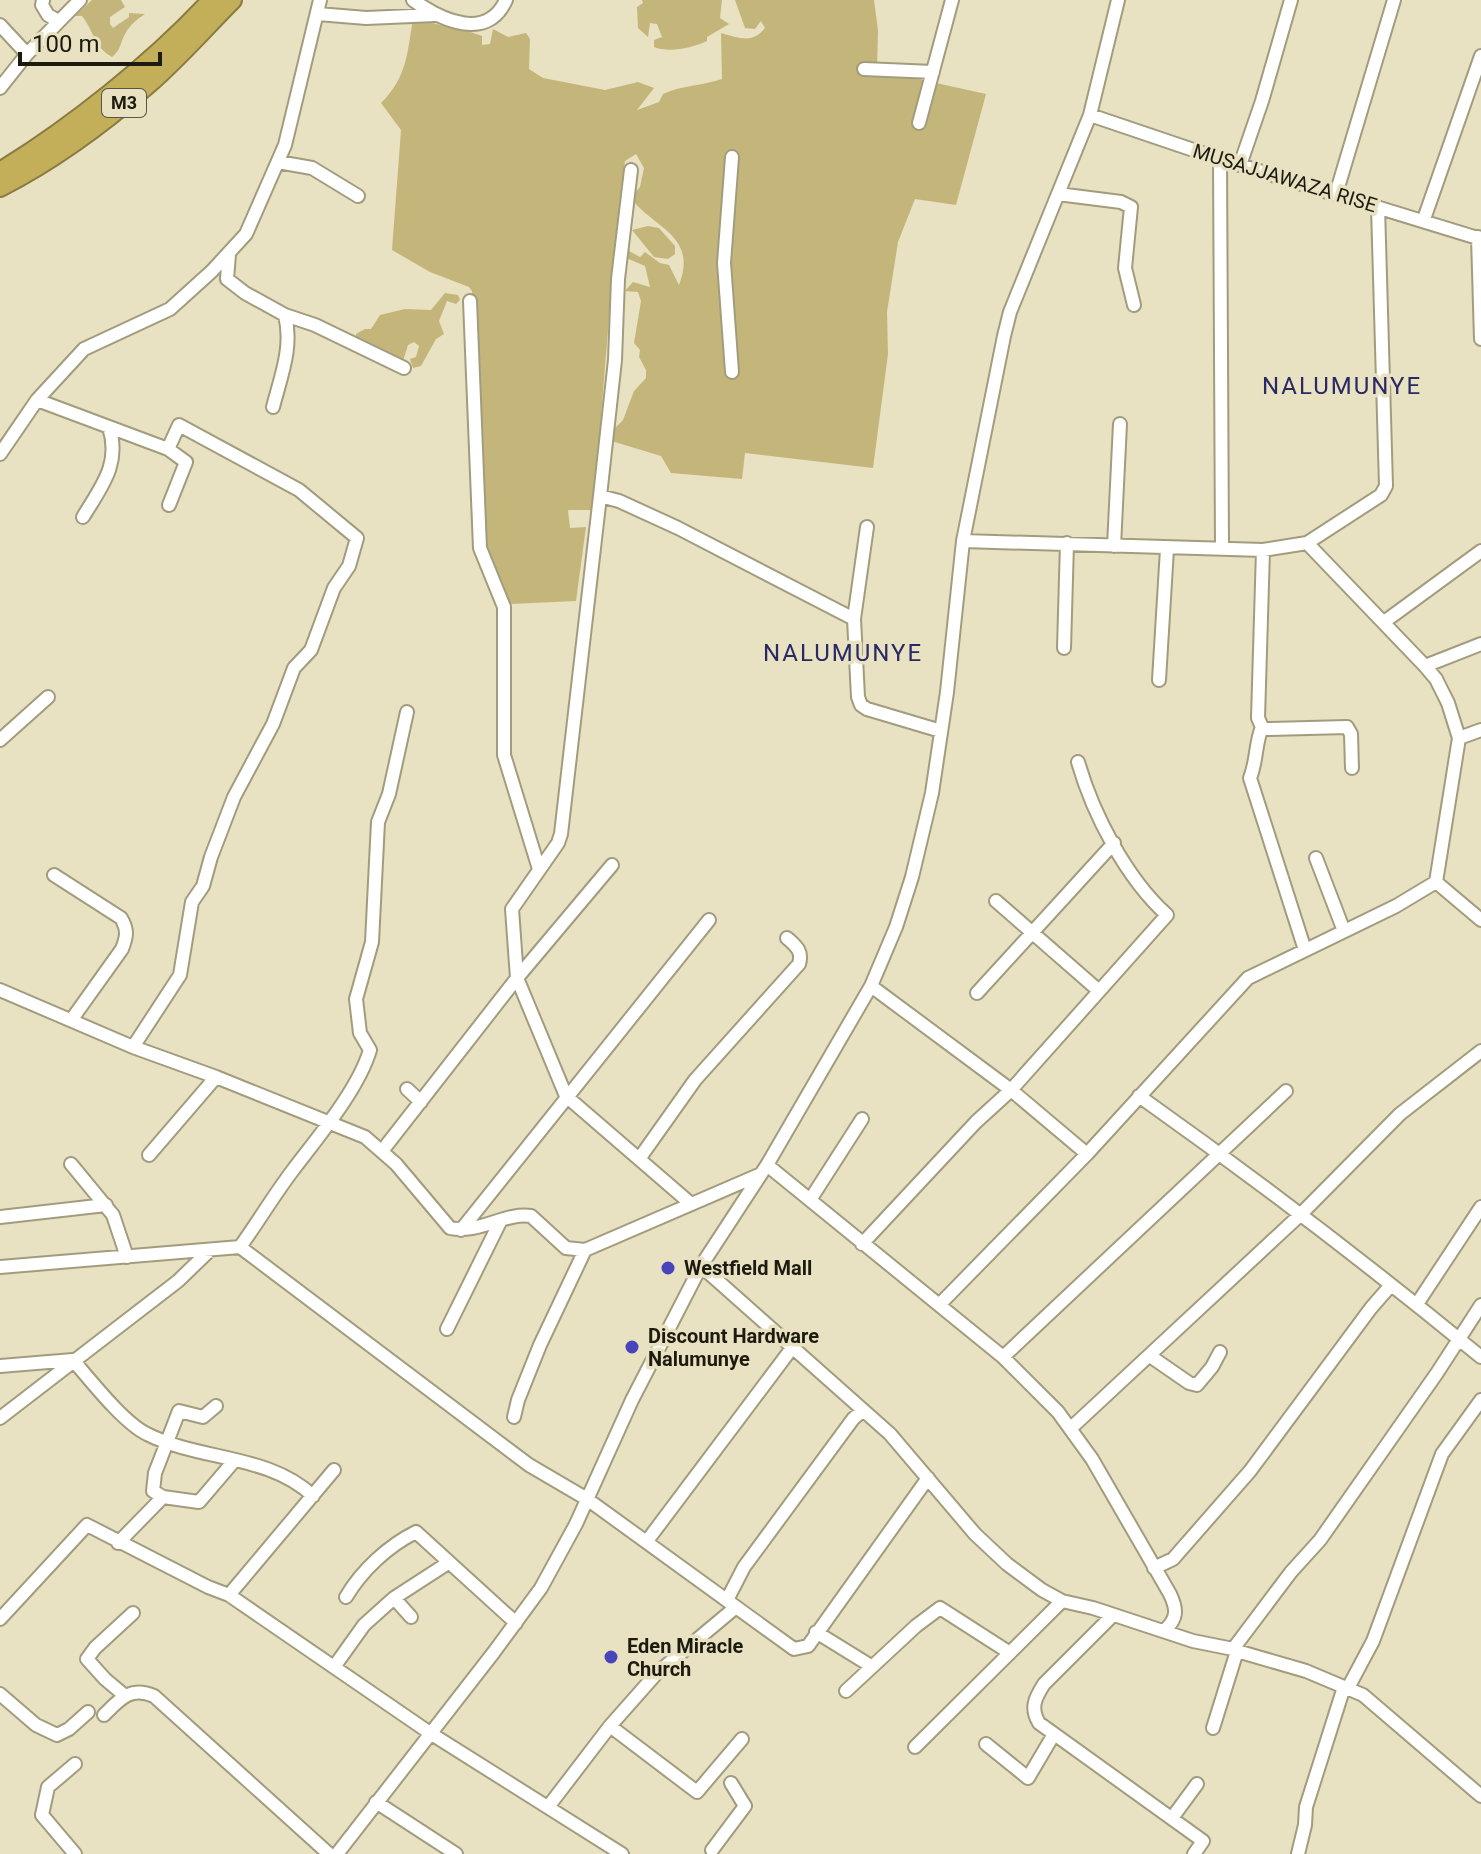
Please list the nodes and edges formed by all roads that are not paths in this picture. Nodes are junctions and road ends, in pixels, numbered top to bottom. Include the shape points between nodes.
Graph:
1 (43, 0) edge
2 (80, 0) edge
3 (212, 0) edge
4 (232, 0) edge
5 (413, 0) edge
6 (506, 0) edge
7 (952, 0) edge
8 (1118, 0) edge
9 (1291, 0) edge
10 (1394, 0) edge
11 (319, 4) edge
12 (435, 15) junction
13 (58, 21) junction
14 (0, 25) edge
15 (27, 54) junction
16 (1481, 56) edge
17 (864, 69) dead end
18 (933, 72) junction
19 (0, 88) edge
20 (1090, 115) junction
21 (919, 123) dead end
22 (732, 157) dead end
23 (1220, 159) junction
24 (278, 162) junction
25 (1240, 165) junction
26 (631, 170) dead end
27 (0, 172) edge
28 (0, 187) edge
29 (1058, 194) junction
30 (1336, 194) junction
31 (358, 196) dead end
32 (1378, 207) junction
33 (1424, 219) junction
34 (1479, 238) edge
35 (229, 254) junction
36 (470, 301) dead end
37 (1134, 305) dead end
38 (285, 315) junction
39 (1481, 339) edge
40 (404, 368) dead end
41 (732, 372) dead end
42 (37, 400) junction
43 (273, 407) dead end
44 (1120, 424) dead end
45 (109, 427) junction
46 (168, 449) junction
47 (0, 454) edge
48 (600, 496) junction
49 (169, 505) dead end
50 (83, 517) dead end
51 (867, 527) dead end
52 (963, 541) junction
53 (1067, 543) junction
54 (1307, 543) junction
55 (1114, 546) junction
56 (1222, 548) junction
57 (1167, 549) junction
58 (1263, 550) junction
59 (1481, 551) edge
60 (854, 619) junction
61 (1384, 622) junction
62 (1481, 644) edge
63 (1064, 648) dead end
64 (1425, 666) junction
65 (1159, 680) dead end
66 (48, 697) dead end
67 (407, 712) dead end
68 (1262, 727) junction
69 (1481, 730) edge
70 (941, 731) junction
71 (1459, 738) junction
72 (0, 740) edge
73 (1078, 762) dead end
74 (1352, 768) dead end
75 (1114, 843) junction
76 (1316, 858) dead end
77 (612, 865) dead end
78 (539, 869) junction
79 (54, 875) dead end
80 (1436, 882) junction
81 (996, 901) dead end
82 (709, 920) dead end
83 (1481, 920) edge
84 (1032, 931) junction
85 (1344, 931) junction
86 (787, 938) dead end
87 (1305, 950) junction
88 (517, 978) junction
89 (871, 986) junction
90 (0, 990) edge
91 (1098, 990) junction
92 (977, 993) dead end
93 (72, 1019) junction
94 (133, 1047) junction
95 (1481, 1051) edge
96 (216, 1077) junction
97 (407, 1089) dead end
98 (1011, 1090) junction
99 (1286, 1091) dead end
100 (566, 1096) junction
101 (1139, 1096) junction
102 (421, 1102) junction
103 (862, 1119) dead end
104 (330, 1122) junction
105 (382, 1151) junction
106 (1218, 1153) junction
107 (1087, 1154) junction
108 (149, 1155) dead end
109 (639, 1159) junction
110 (71, 1164) dead end
111 (764, 1170) junction
112 (810, 1200) junction
113 (690, 1203) junction
114 (106, 1205) junction
115 (1481, 1207) edge
116 (1300, 1215) junction
117 (0, 1217) edge
118 (500, 1222) junction
119 (461, 1230) junction
120 (862, 1244) junction
121 (240, 1247) junction
122 (210, 1250) junction
123 (585, 1250) junction
124 (127, 1257) junction
125 (701, 1266) junction
126 (0, 1267) edge
127 (1391, 1285) junction
128 (940, 1304) junction
129 (1417, 1304) junction
130 (1481, 1305) edge
131 (447, 1329) dead end
132 (1458, 1338) junction
133 (792, 1348) junction
134 (1220, 1352) dead end
135 (1150, 1356) junction
136 (1003, 1357) junction
137 (1481, 1357) edge
138 (73, 1360) junction
139 (0, 1366) edge
140 (1481, 1400) edge
141 (216, 1406) dead end
142 (862, 1411) junction
143 (514, 1417) dead end
144 (0, 1418) edge
145 (1071, 1428) junction
146 (166, 1441) junction
147 (234, 1461) junction
148 (334, 1470) dead end
149 (928, 1478) junction
150 (313, 1496) junction
151 (163, 1497) junction
152 (587, 1499) junction
153 (647, 1541) junction
154 (119, 1542) junction
155 (448, 1563) junction
156 (1154, 1568) junction
157 (229, 1595) junction
158 (346, 1597) dead end
159 (394, 1598) junction
160 (1062, 1601) junction
161 (732, 1603) junction
162 (133, 1613) dead end
163 (1113, 1615) junction
164 (411, 1617) dead end
165 (0, 1619) edge
166 (516, 1623) junction
167 (1165, 1630) junction
168 (816, 1632) junction
169 (1010, 1653) junction
170 (871, 1666) junction
171 (334, 1667) junction
172 (1346, 1688) junction
173 (846, 1691) dead end
174 (0, 1694) edge
175 (124, 1695) junction
176 (88, 1712) dead end
177 (104, 1715) dead end
178 (610, 1726) junction
179 (1213, 1728) dead end
180 (430, 1733) junction
181 (1054, 1734) junction
182 (742, 1739) dead end
183 (986, 1744) dead end
184 (915, 1747) dead end
185 (75, 1764) dead end
186 (731, 1783) dead end
187 (1197, 1784) dead end
188 (1481, 1796) edge
189 (376, 1802) junction
190 (548, 1807) junction
191 (1172, 1818) junction
192 (721, 1838) dead end
193 (713, 1853) edge
194 (75, 1854) edge
195 (329, 1854) edge
196 (337, 1854) edge
197 (456, 1854) edge
198 (622, 1854) edge
199 (1194, 1854) edge
200 (1298, 1854) edge

1 - 13 street via 45,10
2 - 13 street
3 - 27 highway, M3 via 61,132
4 - 28 highway, M3 via 150,83 85,133
5 - 12 street
6 - 12 street via 495,18 481,23
7 - 18 street
8 - 20 street
9 - 25 street
10 - 30 street
11 - 12 street via 366,18
11 - 24 street
13 - 15 street
14 - 15 street
15 - 19 street
16 - 33 street
17 - 18 street
18 - 21 street
20 - 23 street, MUSAJJAWAZA RISE
20 - 29 street
22 - 41 street via 724,263
23 - 25 street, MUSAJJAWAZA RISE
23 - 56 street
24 - 31 street via 312,168
24 - 35 street via 246,234
25 - 30 street, MUSAJJAWAZA RISE
26 - 48 street
29 - 37 street via 1131,207 1125,268
29 - 52 street via 1010,312
30 - 32 street, MUSAJJAWAZA RISE
32 - 33 street, MUSAJJAWAZA RISE
32 - 54 street via 1386,486 1381,495
33 - 34 street, MUSAJJAWAZA RISE
34 - 39 street
35 - 38 street via 227,279
35 - 42 street via 170,309 84,349
36 - 78 street via 480,548 504,607 504,755
38 - 40 street
38 - 43 street via 289,335
42 - 45 street
42 - 47 street
44 - 55 street
45 - 46 street
45 - 50 street via 112,464
46 - 49 street via 186,462
46 - 94 street via 179,425 299,490 357,538 311,650 294,668 273,724 234,797 203,886 192,902 180,975
48 - 60 street via 678,528
48 - 78 street via 561,834
51 - 60 street
52 - 53 street
52 - 70 street
53 - 55 street
53 - 63 street
54 - 58 street
54 - 61 street
55 - 57 street
56 - 57 street
56 - 58 street
57 - 65 street
58 - 68 street via 1258,718
59 - 61 street
60 - 70 street via 861,705
61 - 64 street
62 - 64 street
64 - 71 street via 1448,703
66 - 72 street
67 - 104 street via 378,822 372,942 356,999 360,1033 370,1050
68 - 74 street via 1347,727
68 - 87 street via 1250,778
69 - 71 street
70 - 89 street via 912,877
71 - 80 street
73 - 75 street via 1087,794
75 - 84 street
75 - 91 street via 1135,881 1167,915
76 - 85 street
77 - 88 street
78 - 88 street via 512,909
79 - 93 street via 121,918 127,928 122,949
80 - 83 street
80 - 85 street
81 - 84 street
82 - 100 street
84 - 91 street
84 - 92 street
85 - 87 street
86 - 109 street via 799,948 799,964 695,1080
87 - 101 street via 1248,978
88 - 100 street
88 - 102 street
89 - 98 street
89 - 111 street
90 - 93 street
91 - 98 street
93 - 94 street
94 - 96 street
95 - 116 street via 1400,1114
96 - 104 street
96 - 108 street
97 - 102 street
98 - 107 street
98 - 120 street
99 - 106 street
100 - 109 street
100 - 119 street
101 - 106 street
101 - 107 street
102 - 105 street
103 - 112 street
104 - 105 street
104 - 121 street
105 - 119 street via 444,1224
106 - 116 street
106 - 136 street
107 - 128 street
109 - 113 street
110 - 114 street
111 - 112 street
111 - 113 street
111 - 125 street
112 - 120 street
113 - 123 street
114 - 117 street
114 - 124 street
115 - 129 street
116 - 127 street
116 - 135 street
118 - 119 street
118 - 123 street via 531,1216 566,1248
118 - 131 street
120 - 128 street
121 - 122 street
121 - 152 street via 529,1465
122 - 124 street
122 - 138 street via 178,1281
123 - 143 street via 540,1345
124 - 126 street
125 - 133 street
125 - 152 street
127 - 129 street
127 - 156 street via 1250,1471 1173,1559
128 - 136 street
129 - 132 street
130 - 132 street
132 - 137 street
132 - 167 street via 1320,1540 1233,1649
133 - 142 street
133 - 153 street
134 - 135 street via 1197,1385
135 - 145 street
136 - 145 street
138 - 139 street
138 - 144 street
138 - 146 street via 126,1419
140 - 172 street via 1442,1454 1373,1641
141 - 146 street via 203,1417 179,1411
142 - 149 street
142 - 161 street via 744,1567
145 - 156 street
146 - 147 street
146 - 151 street via 153,1491
147 - 150 street via 280,1472
147 - 151 street via 199,1502
148 - 150 street
149 - 160 street via 1007,1564
149 - 168 street
150 - 157 street
151 - 154 street
152 - 153 street
152 - 166 street via 553,1568
153 - 161 street
154 - 157 street
154 - 165 street via 87,1525
155 - 158 street via 416,1532 375,1561
155 - 159 street
155 - 166 street
156 - 167 street via 1177,1609
157 - 171 street
159 - 164 street
159 - 171 street via 364,1625
160 - 163 street
160 - 169 street
161 - 168 street via 794,1649 808,1646
161 - 178 street
162 - 175 street via 87,1659
163 - 167 street
163 - 181 street via 1036,1695 1034,1714
166 - 180 street
168 - 170 street
169 - 170 street via 940,1608
169 - 184 street
170 - 173 street
171 - 180 street
172 - 179 street via 1237,1651
172 - 188 street via 1363,1695
172 - 200 street via 1306,1807
174 - 176 street via 36,1725 57,1735
175 - 177 street
175 - 195 street via 139,1691 154,1696
178 - 182 street via 697,1792
178 - 190 street
180 - 189 street
180 - 190 street
181 - 183 street via 1028,1778
181 - 191 street
185 - 194 street via 48,1787 42,1815
186 - 193 street via 745,1806
187 - 191 street
189 - 196 street
189 - 197 street
190 - 198 street
191 - 199 street via 1203,1841
192 - 193 street

